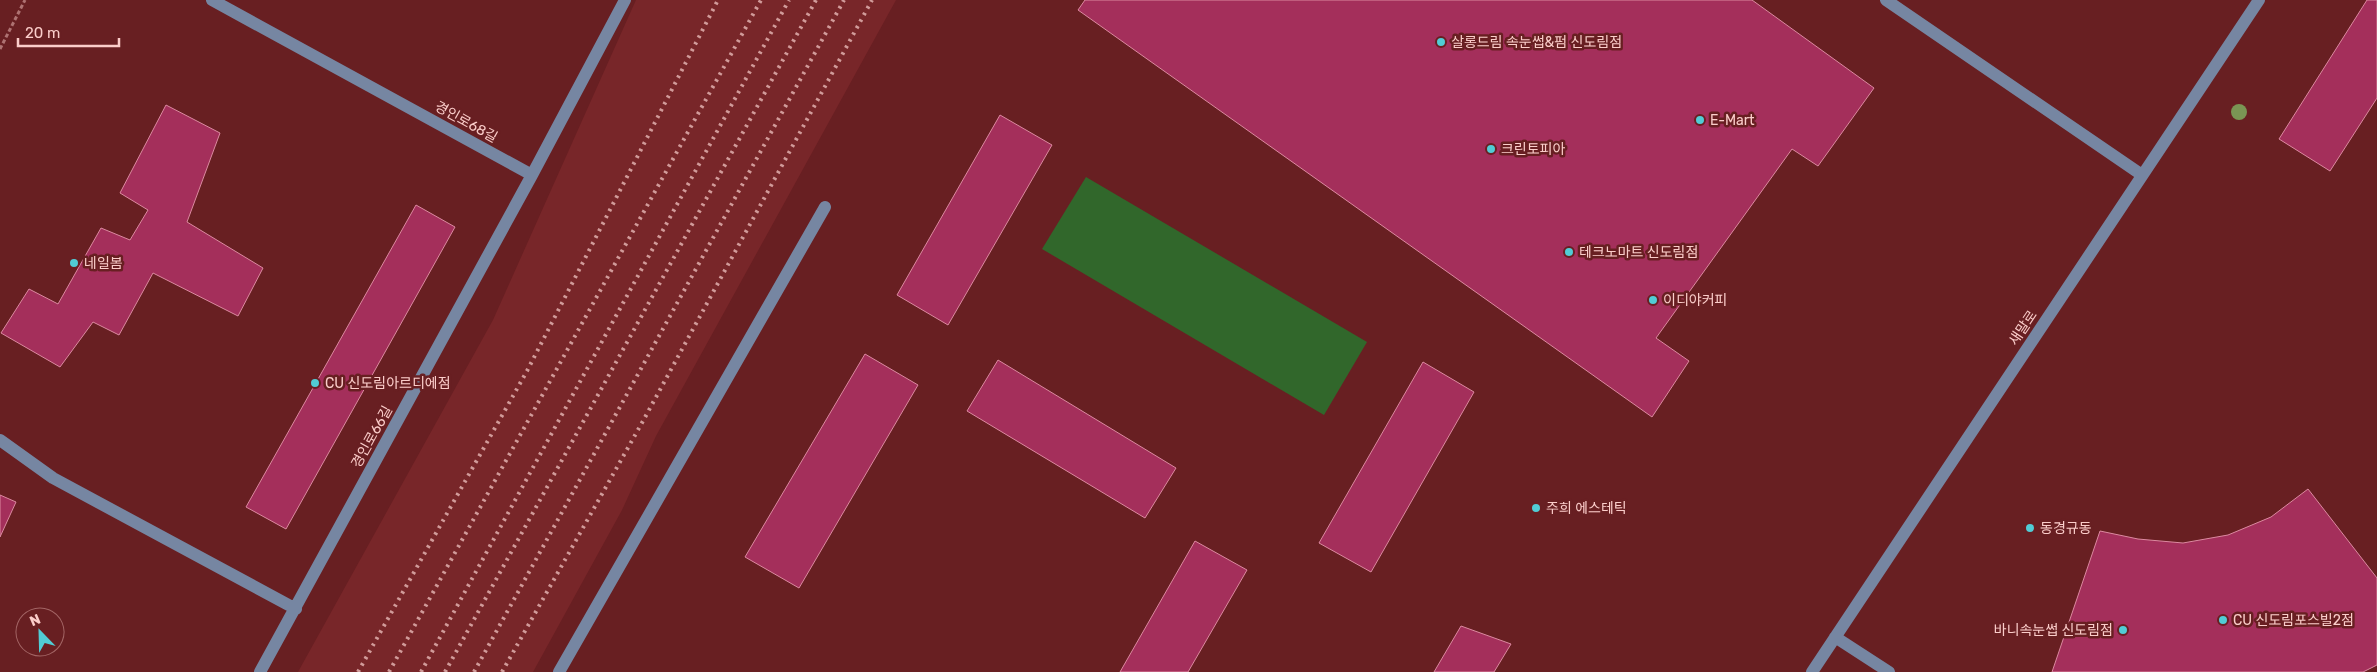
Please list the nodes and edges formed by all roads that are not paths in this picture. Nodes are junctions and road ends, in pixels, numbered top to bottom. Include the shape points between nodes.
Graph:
1 (212, 0) edge
2 (625, 0) edge
3 (1886, 0) edge
4 (2259, 0) edge
5 (532, 175) junction
6 (2142, 175) junction
7 (825, 207) dead end
8 (0, 440) edge
9 (296, 609) junction
10 (1835, 637) junction
11 (260, 672) edge
12 (559, 672) edge
13 (1812, 672) edge
14 (1889, 672) edge

1 - 5 street, 경인로68길
2 - 5 street
3 - 6 street
4 - 6 street, 새말로
5 - 9 street, 경인로66길
6 - 10 street, 새말로
7 - 12 street
8 - 9 street via 53,478
9 - 11 street, 경인로66길
10 - 13 street, 새말로
10 - 14 street

